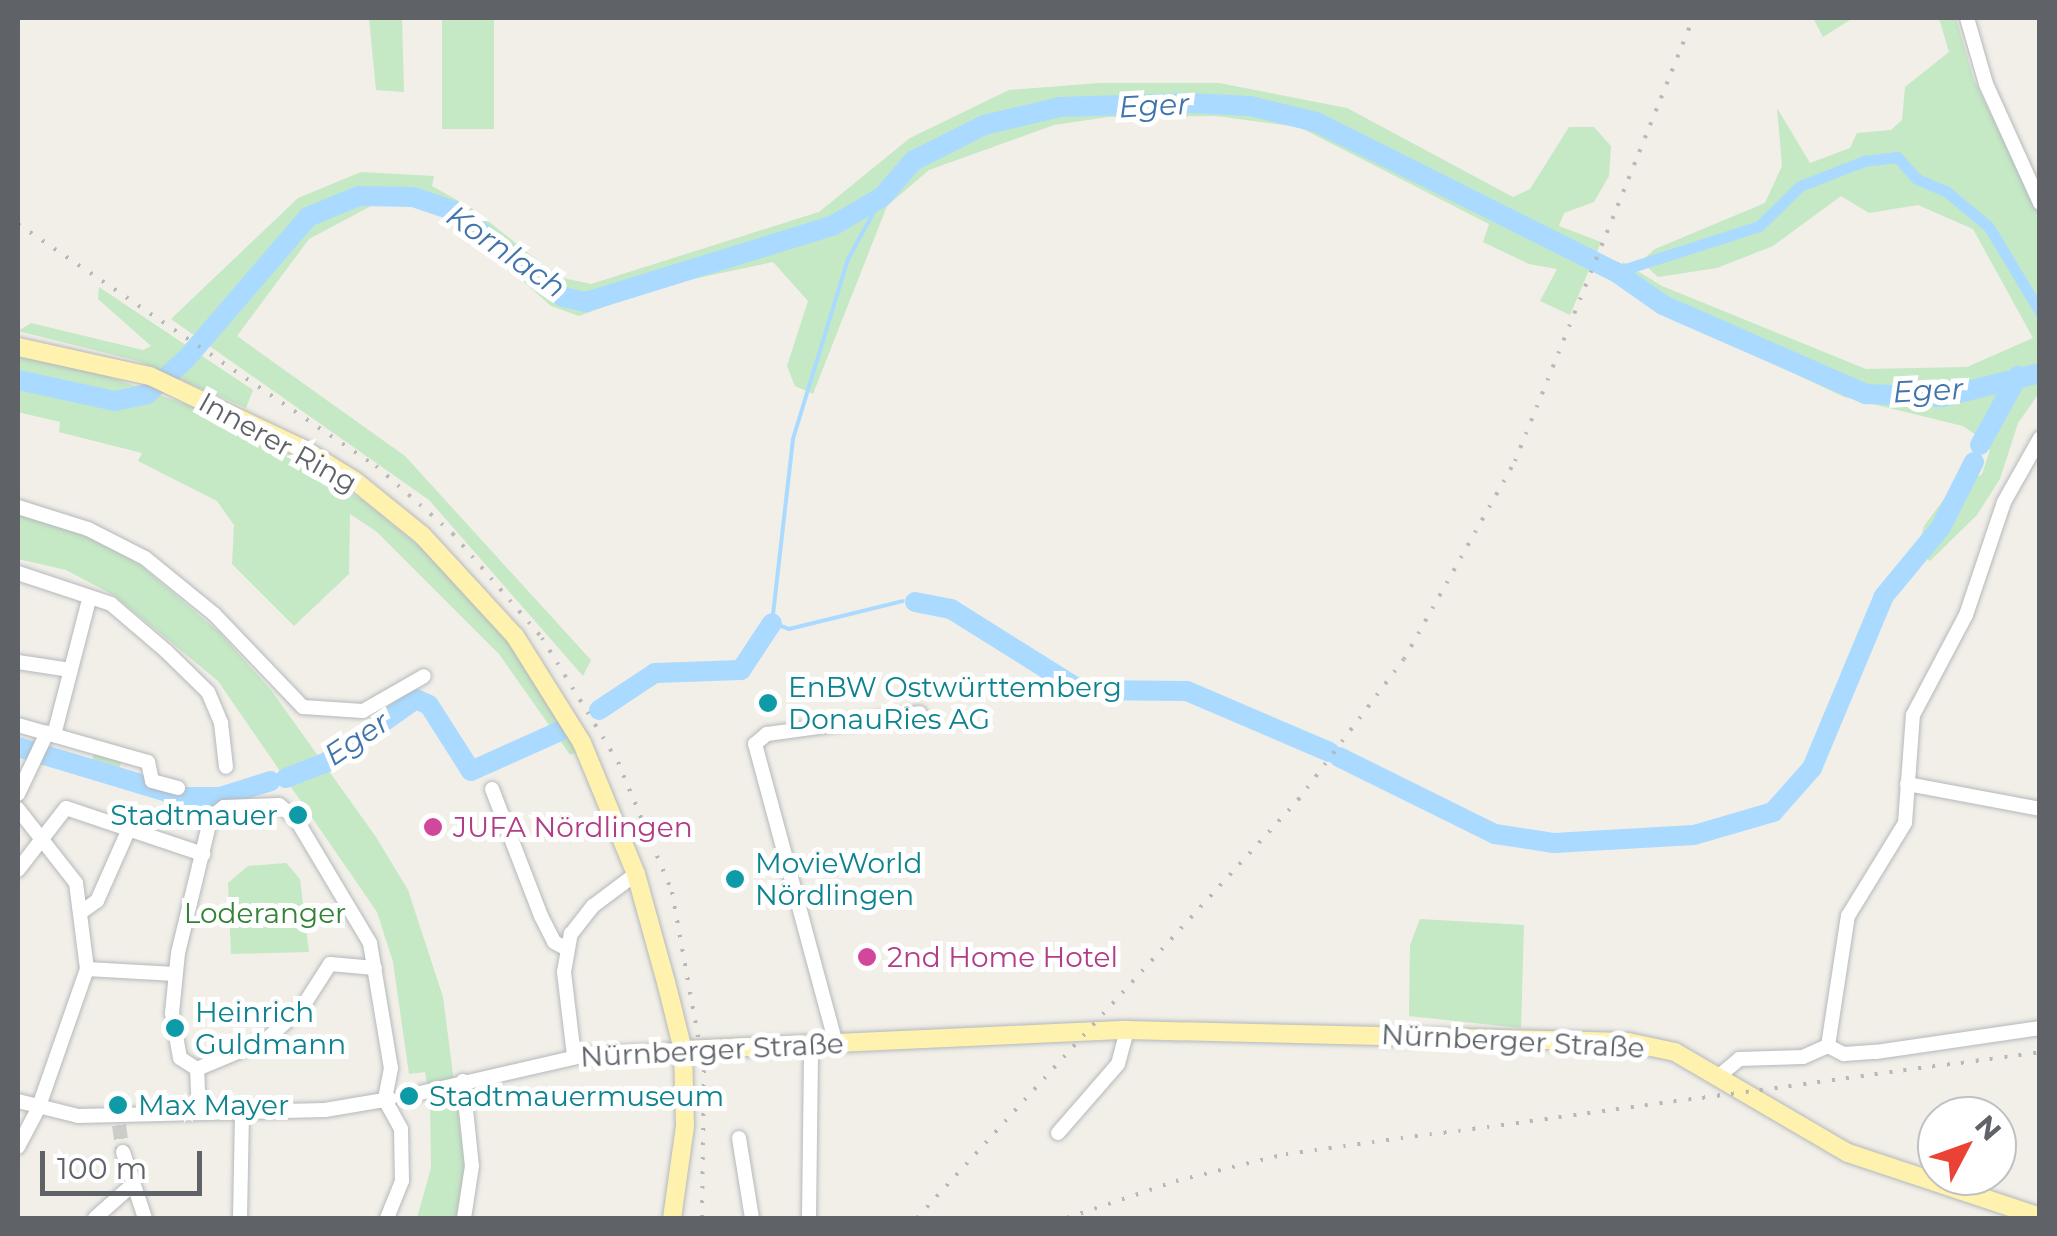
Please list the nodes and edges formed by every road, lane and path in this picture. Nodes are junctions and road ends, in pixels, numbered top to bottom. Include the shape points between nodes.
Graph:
1 (1967, 18) edge
2 (2040, 204) edge
3 (18, 346) edge
4 (2040, 438) edge
5 (18, 507) edge
6 (18, 573) edge
7 (89, 600) junction
8 (18, 662) edge
9 (70, 670) junction
10 (424, 676) dead end
11 (920, 712) dead end
12 (21, 726) edge
13 (50, 734) junction
14 (226, 766) dead end
15 (1908, 784) junction
16 (178, 788) dead end
17 (492, 789) dead end
18 (18, 794) edge
19 (2040, 808) edge
20 (18, 810) edge
21 (128, 831) junction
22 (42, 838) junction
23 (203, 854) junction
24 (18, 870) edge
25 (636, 874) junction
26 (84, 910) junction
27 (567, 948) junction
28 (375, 968) junction
29 (87, 969) junction
30 (176, 974) junction
31 (2040, 1028) edge
32 (1128, 1030) junction
33 (836, 1044) junction
34 (811, 1045) junction
35 (1828, 1046) junction
36 (683, 1050) junction
37 (574, 1056) junction
38 (204, 1069) junction
39 (1718, 1076) junction
40 (464, 1081) junction
41 (420, 1093) tunnel mouth
42 (387, 1099) junction
43 (18, 1101) edge
44 (38, 1109) junction
45 (199, 1111) junction
46 (242, 1112) junction
47 (1058, 1133) dead end
48 (738, 1138) dead end
49 (18, 1147) edge
50 (123, 1152) tunnel mouth
51 (130, 1187) junction
52 (2040, 1217) edge
53 (95, 1218) edge
54 (144, 1218) edge
55 (240, 1218) edge
56 (386, 1218) edge
57 (464, 1218) edge
58 (672, 1218) edge
59 (752, 1218) edge
60 (809, 1218) edge

1 - 2 street via 1986,84
3 - 25 main road, Innerer Ring via 150,376 355,481 455,567 515,636 582,742
4 - 15 street via 2004,502 1966,614 1913,716
5 - 10 street via 145,558 214,614 303,707 363,711
6 - 7 street
7 - 9 street
7 - 14 street via 111,604 208,692 221,722
8 - 9 street
9 - 13 street
11 - 33 street via 768,734 755,744
12 - 13 street
13 - 16 street via 148,762 152,781
13 - 18 street
15 - 19 street
15 - 35 street via 1892,849 1848,916
17 - 27 street via 541,916 554,942
20 - 22 street
21 - 22 street via 66,808
21 - 23 street
21 - 26 street via 98,901
22 - 24 street
22 - 26 street via 76,883
23 - 28 street via 210,817 224,807 272,803 296,820 360,920
23 - 30 street
25 - 27 street via 583,916
25 - 36 main road, Innerer Ring
26 - 29 street
27 - 37 street
28 - 38 street via 330,964 303,1006 266,1040
28 - 42 street via 391,1068
29 - 30 street
29 - 44 street
30 - 38 street via 172,1013 180,1058
31 - 35 street via 1876,1052 1844,1054
32 - 33 main road, Nürnberger Straße
32 - 39 main road, Nürnberger Straße via 1628,1042 1675,1052
32 - 47 street via 1118,1064
33 - 34 main road, Nürnberger Straße
34 - 36 main road, Nürnberger Straße
34 - 60 street
35 - 39 street via 1789,1059 1739,1059
36 - 37 street, Nürnberger Straße
36 - 58 main road, Innerer Ring via 685,1126
37 - 40 street, Nürnberger Straße
38 - 45 street
39 - 52 main road, Nürnberger Straße via 1774,1115 1848,1153
40 - 41 street, Nürnberger Straße
40 - 57 street via 472,1166
42 - 46 street
42 - 56 street via 402,1129 403,1161
43 - 44 street
44 - 45 street via 119,1119
44 - 49 street
45 - 46 street
46 - 55 street
48 - 59 street
50 - 51 street
51 - 53 street
51 - 54 street

